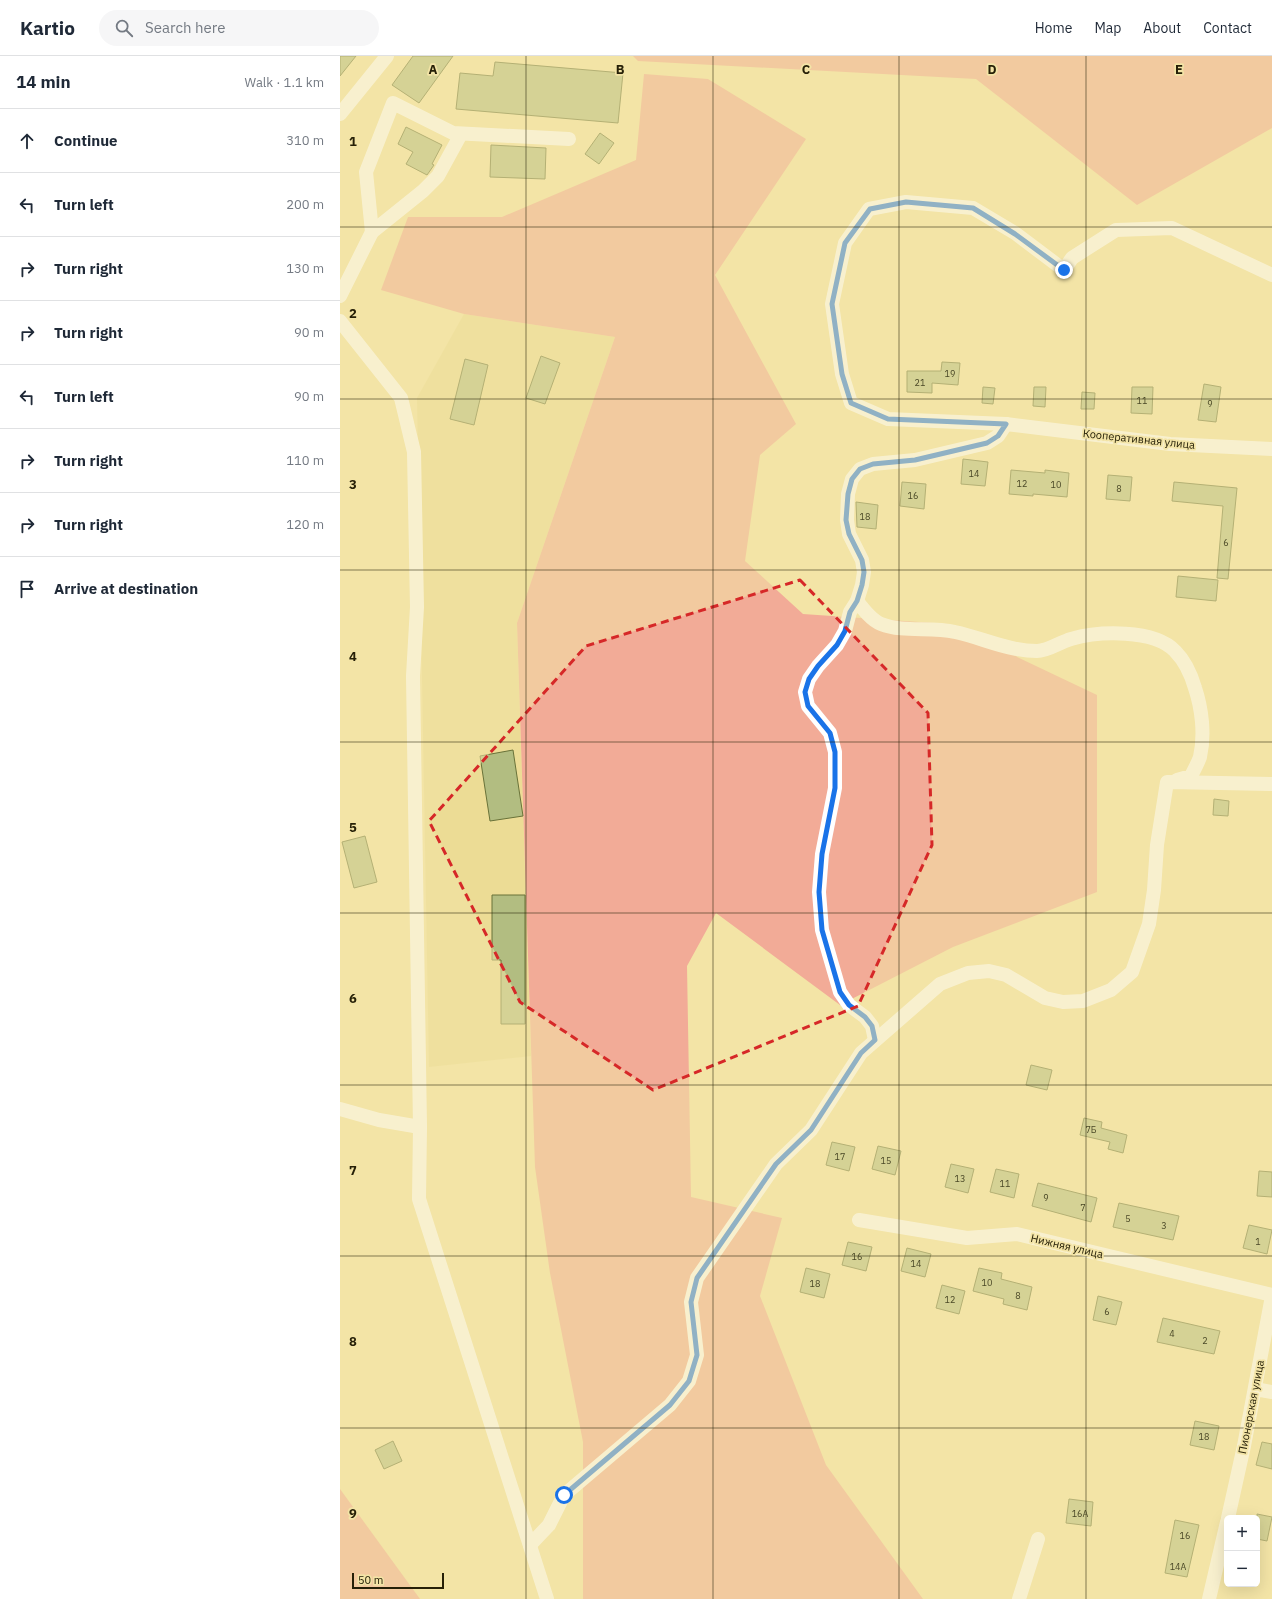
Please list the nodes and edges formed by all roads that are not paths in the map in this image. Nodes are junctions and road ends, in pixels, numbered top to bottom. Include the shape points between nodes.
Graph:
1 (387, 56) edge
2 (340, 114) edge
3 (461, 134) junction
4 (569, 139) dead end
5 (372, 232) junction
6 (1272, 275) edge
7 (340, 296) edge
8 (340, 321) edge
9 (1006, 424) junction
10 (1272, 449) edge
11 (857, 601) junction
12 (1167, 782) junction
13 (1272, 784) edge
14 (875, 1040) junction
15 (340, 1109) edge
16 (420, 1127) junction
17 (859, 1220) dead end
18 (1272, 1295) edge
19 (1255, 1389) junction
20 (1272, 1392) edge
21 (1229, 1515) edge
22 (1224, 1535) edge
23 (1038, 1539) dead end
24 (530, 1545) junction
25 (547, 1599) edge
26 (1019, 1599) edge
27 (1209, 1599) edge

1 - 2 street
3 - 4 street
3 - 5 street via 438,176
3 - 5 street via 453,133 393,103 366,172
5 - 7 street
6 - 9 street, Кооперативная улица via 1172,228 1116,230 1072,258 1064,270 1015,234 973,208 906,202 870,209 845,243 832,304 842,374 851,403 888,419
8 - 16 street via 401,398 414,452 417,607 412,676
9 - 10 street, Кооперативная улица via 1170,444
9 - 11 street via 998,436 987,443 915,460 873,464 860,469 852,479 846,520 849,534 862,560 864,572
11 - 12 street via 879,623 890,627 955,632 1023,651 1040,652 1071,639 1114,633 1156,639 1175,650 1188,668 1196,690 1202,739 1199,758 1191,776
11 - 14 street via 850,612 845,631 809,679 805,692 808,706 830,733 835,752 835,788 822,854 819,892 822,930 840,992 849,1005 872,1026
12 - 13 street
12 - 14 street via 1149,924 1132,972 1111,990 1083,1001 1063,1002 1045,998 1006,975 990,971 968,973 940,984
14 - 24 street via 861,1053 811,1130 776,1164 697,1278 691,1302 697,1355 689,1381 670,1405 564,1495 548,1525
15 - 16 street via 379,1120
16 - 24 street via 419,1199
17 - 18 street, Нижняя улица via 967,1238 1017,1234
18 - 19 street, Пионерская улица
19 - 20 street
19 - 21 street, Пионерская улица
22 - 27 street
23 - 26 street
24 - 25 street

